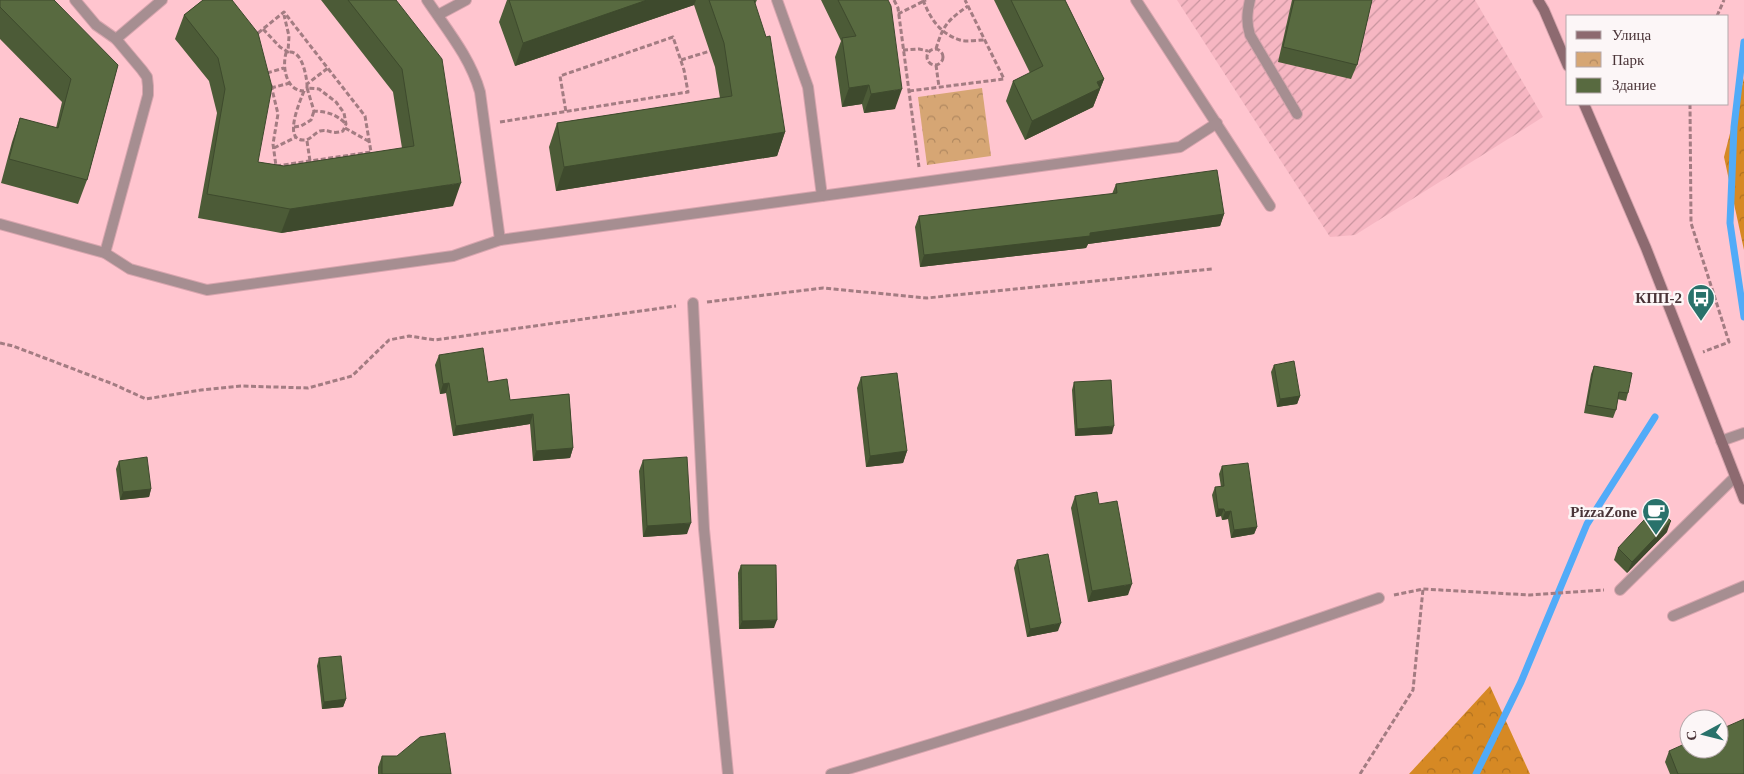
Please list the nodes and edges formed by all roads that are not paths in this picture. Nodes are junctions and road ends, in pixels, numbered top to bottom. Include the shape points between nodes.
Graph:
1 (75, 0) edge
2 (162, 0) edge
3 (427, 0) edge
4 (466, 0) edge
5 (777, 0) edge
6 (1136, 0) edge
7 (1250, 0) edge
8 (1538, 0) edge
9 (438, 15) junction
10 (116, 39) junction
11 (1566, 62) edge
12 (1584, 105) edge
13 (1297, 114) dead end
14 (1217, 123) junction
15 (822, 196) junction
16 (1270, 206) dead end
17 (0, 224) edge
18 (500, 240) junction
19 (105, 253) junction
20 (693, 304) road end
21 (1744, 433) edge
22 (1721, 441) junction
23 (1735, 477) junction
24 (1744, 499) edge
25 (1744, 586) edge
26 (1620, 590) road end
27 (1379, 598) road end
28 (1673, 616) dead end
29 (728, 774) edge
30 (830, 774) edge

1 - 10 street via 96,25
2 - 10 street
3 - 9 street
4 - 9 street
5 - 15 street via 808,87
6 - 14 street
7 - 13 street via 1246,15 1250,35
8 - 11 street
9 - 18 street via 467,58 480,92
10 - 19 street via 147,77 148,95
12 - 22 street via 1646,248
14 - 15 street via 1180,147
14 - 16 street
15 - 18 street
17 - 19 street
18 - 19 street via 453,256 207,290 130,270
20 - 29 street via 704,528
21 - 22 street
22 - 23 street
23 - 24 street
23 - 26 street
25 - 28 street
27 - 30 street via 961,736

